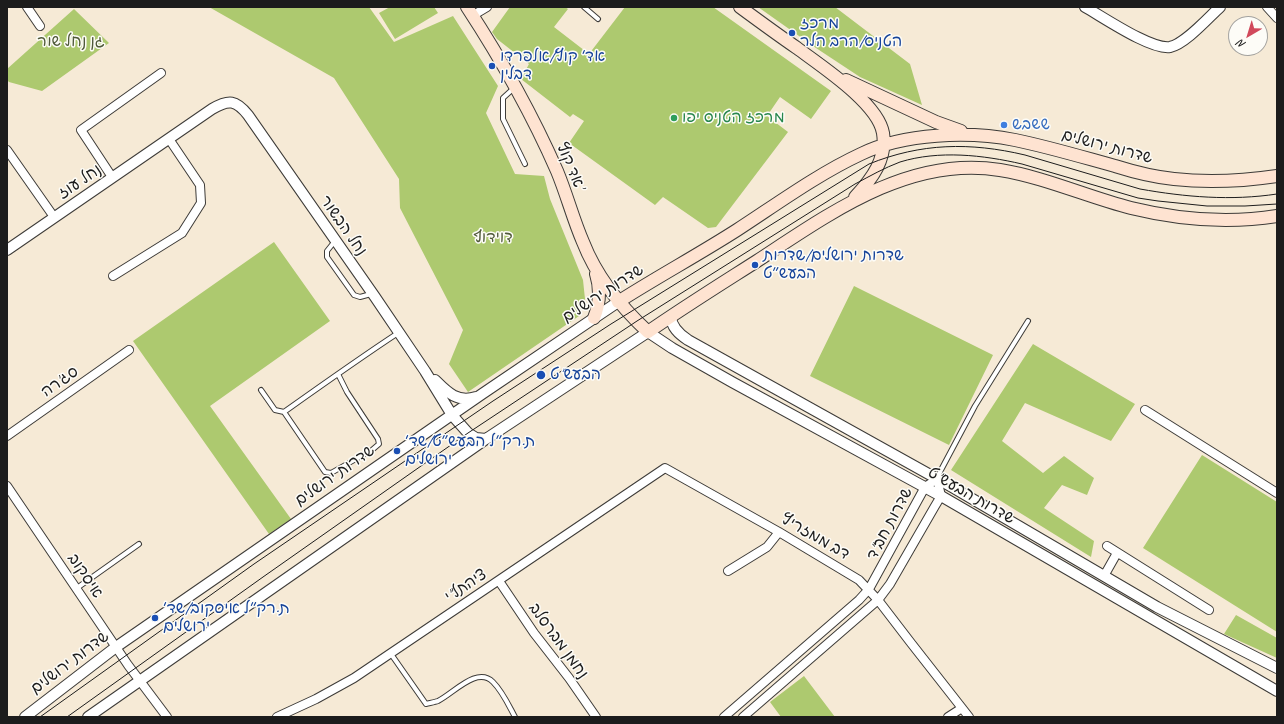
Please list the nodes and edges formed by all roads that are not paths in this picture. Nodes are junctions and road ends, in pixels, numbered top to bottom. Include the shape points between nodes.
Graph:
1 (27, 7) edge
2 (487, 7) edge
3 (584, 7) edge
4 (740, 7) edge
5 (1085, 7) edge
6 (1220, 7) edge
7 (1267, 7) edge
8 (470, 11) edge
9 (1277, 18) edge
10 (598, 19) dead end
11 (40, 26) dead end
12 (817, 63) junction
13 (161, 73) dead end
14 (516, 87) junction
15 (233, 102) joint
16 (976, 134) junction
17 (169, 139) junction
18 (883, 145) junction
19 (7, 150) edge
20 (525, 164) dead end
21 (1277, 176) edge
22 (112, 178) junction
23 (850, 203) junction
24 (1277, 216) edge
25 (54, 217) junction
26 (335, 240) junction
27 (7, 250) edge
28 (593, 265) junction
29 (113, 276) dead end
30 (372, 293) junction
31 (618, 302) junction
32 (670, 316) junction
33 (594, 318) junction
34 (1028, 321) dead end
35 (399, 332) junction
36 (648, 332) junction
37 (129, 350) dead end
38 (424, 371) junction
39 (338, 374) junction
40 (261, 390) dead end
41 (482, 394) junction
42 (1145, 410) dead end
43 (284, 412) junction
44 (452, 415) junction
45 (7, 436) edge
46 (486, 439) junction
47 (665, 468) joint
48 (937, 479) junction
49 (7, 486) edge
50 (925, 487) junction
51 (1277, 493) edge
52 (941, 496) junction
53 (779, 532) junction
54 (139, 544) dead end
55 (1107, 546) dead end
56 (1118, 553) junction
57 (728, 571) dead end
58 (1104, 576) junction
59 (499, 581) junction
60 (76, 589) junction
61 (869, 589) junction
62 (878, 600) junction
63 (1209, 610) dead end
64 (116, 647) junction
65 (391, 654) junction
66 (1277, 668) edge
67 (140, 682) junction
68 (1277, 691) edge
69 (962, 708) junction
70 (25, 717) edge
71 (88, 717) edge
72 (167, 717) edge
73 (278, 717) edge
74 (516, 717) edge
75 (596, 717) edge
76 (724, 717) edge
77 (743, 717) edge
78 (948, 717) edge
79 (969, 717) edge

1 - 11 street
2 - 8 street
3 - 10 lane
4 - 12 main road
5 - 6 street via 1147,43 1170,47 1181,42
7 - 9 street
8 - 14 main road, אד קוץ'
12 - 16 main road via 854,84 929,119 955,130
12 - 18 main road via 852,90 875,114 882,128
13 - 22 street via 81,130
14 - 20 lane via 503,98 502,119
14 - 28 main road, אד קוץ' via 557,172
15 - 17 street, נחל עוז via 221,104
15 - 26 street, נחל הבשור via 248,115
16 - 18 main road, שדרות ירושלים via 947,135
16 - 21 main road, שדרות ירושלים via 1015,140 1144,174 1173,179 1231,181
17 - 22 street, נחל עוז
17 - 29 street via 200,185 201,203 182,233
18 - 23 main road via 878,167
18 - 31 main road, שדרות ירושלים via 838,166
19 - 25 street
22 - 25 street, נחל עוז
23 - 24 main road via 904,178 963,167 1001,170 1023,175 1131,208 1163,214 1222,221
23 - 32 main road
25 - 27 street, נחל עוז
26 - 30 street, נחל הבשור
26 - 30 lane via 327,251 327,257 354,295 360,297
28 - 31 main road, אד קוץ'
28 - 33 main road via 599,294 598,309
30 - 35 street, נחל הבשור
31 - 33 street, שדרות ירושלים
31 - 36 main road, אד קוץ'
32 - 36 main road
32 - 48 street, שדרות הבעש"ט via 673,326 683,337
33 - 41 street, שדרות ירושלים
34 - 48 lane via 974,406
35 - 38 street, נחל הבשור
35 - 39 lane
36 - 46 street
36 - 50 street, שדרות הבעש"ט via 732,382
37 - 45 street, סג'רה
38 - 41 street, נחל הבשור via 456,397 467,400
38 - 44 street, נחל הבשור
39 - 43 lane
39 - 43 lane via 378,439 379,444 372,450 327,473
40 - 43 lane via 275,410
41 - 44 street, שדרות ירושלים
42 - 51 street
44 - 46 street, נחל הבשור via 468,433 476,438
44 - 64 street, שדרות ירושלים
46 - 67 street
47 - 53 street, דב ממזריץ
47 - 59 street, ציהתל"י
48 - 50 street, שדרות חב"ד
48 - 52 street, שדרות חב"ד
48 - 58 street, שדרות הבעש"ט
49 - 60 street, איסקוב
50 - 52 street, שדרות הבעש"ט
50 - 61 street, שדרות חב"ד
52 - 62 street, שדרות חב"ד
52 - 68 street, שדרות הבעש"ט
53 - 57 street via 767,547
53 - 61 street, דב ממזריץ via 859,580
54 - 60 lane
55 - 56 street
56 - 58 street
56 - 63 street
58 - 66 street, שדרות הבעש"ט via 1157,607
59 - 65 street, ציהתל"י
59 - 75 street, נחמן מברסלב
60 - 64 street, איסקוב
61 - 62 street, דב ממזריץ
61 - 76 street, שדרות חב"ד
62 - 69 street, דב ממזריץ
62 - 77 street, שדרות חב"ד
64 - 67 street, איסקוב
64 - 70 street, שדרות ירושלים
65 - 73 street, ציהתל"י via 354,678
65 - 74 lane via 426,704 438,701 471,680 486,678 493,682
67 - 71 street
67 - 72 street, איסקוב
69 - 78 street
69 - 79 street, דב ממזריץ

